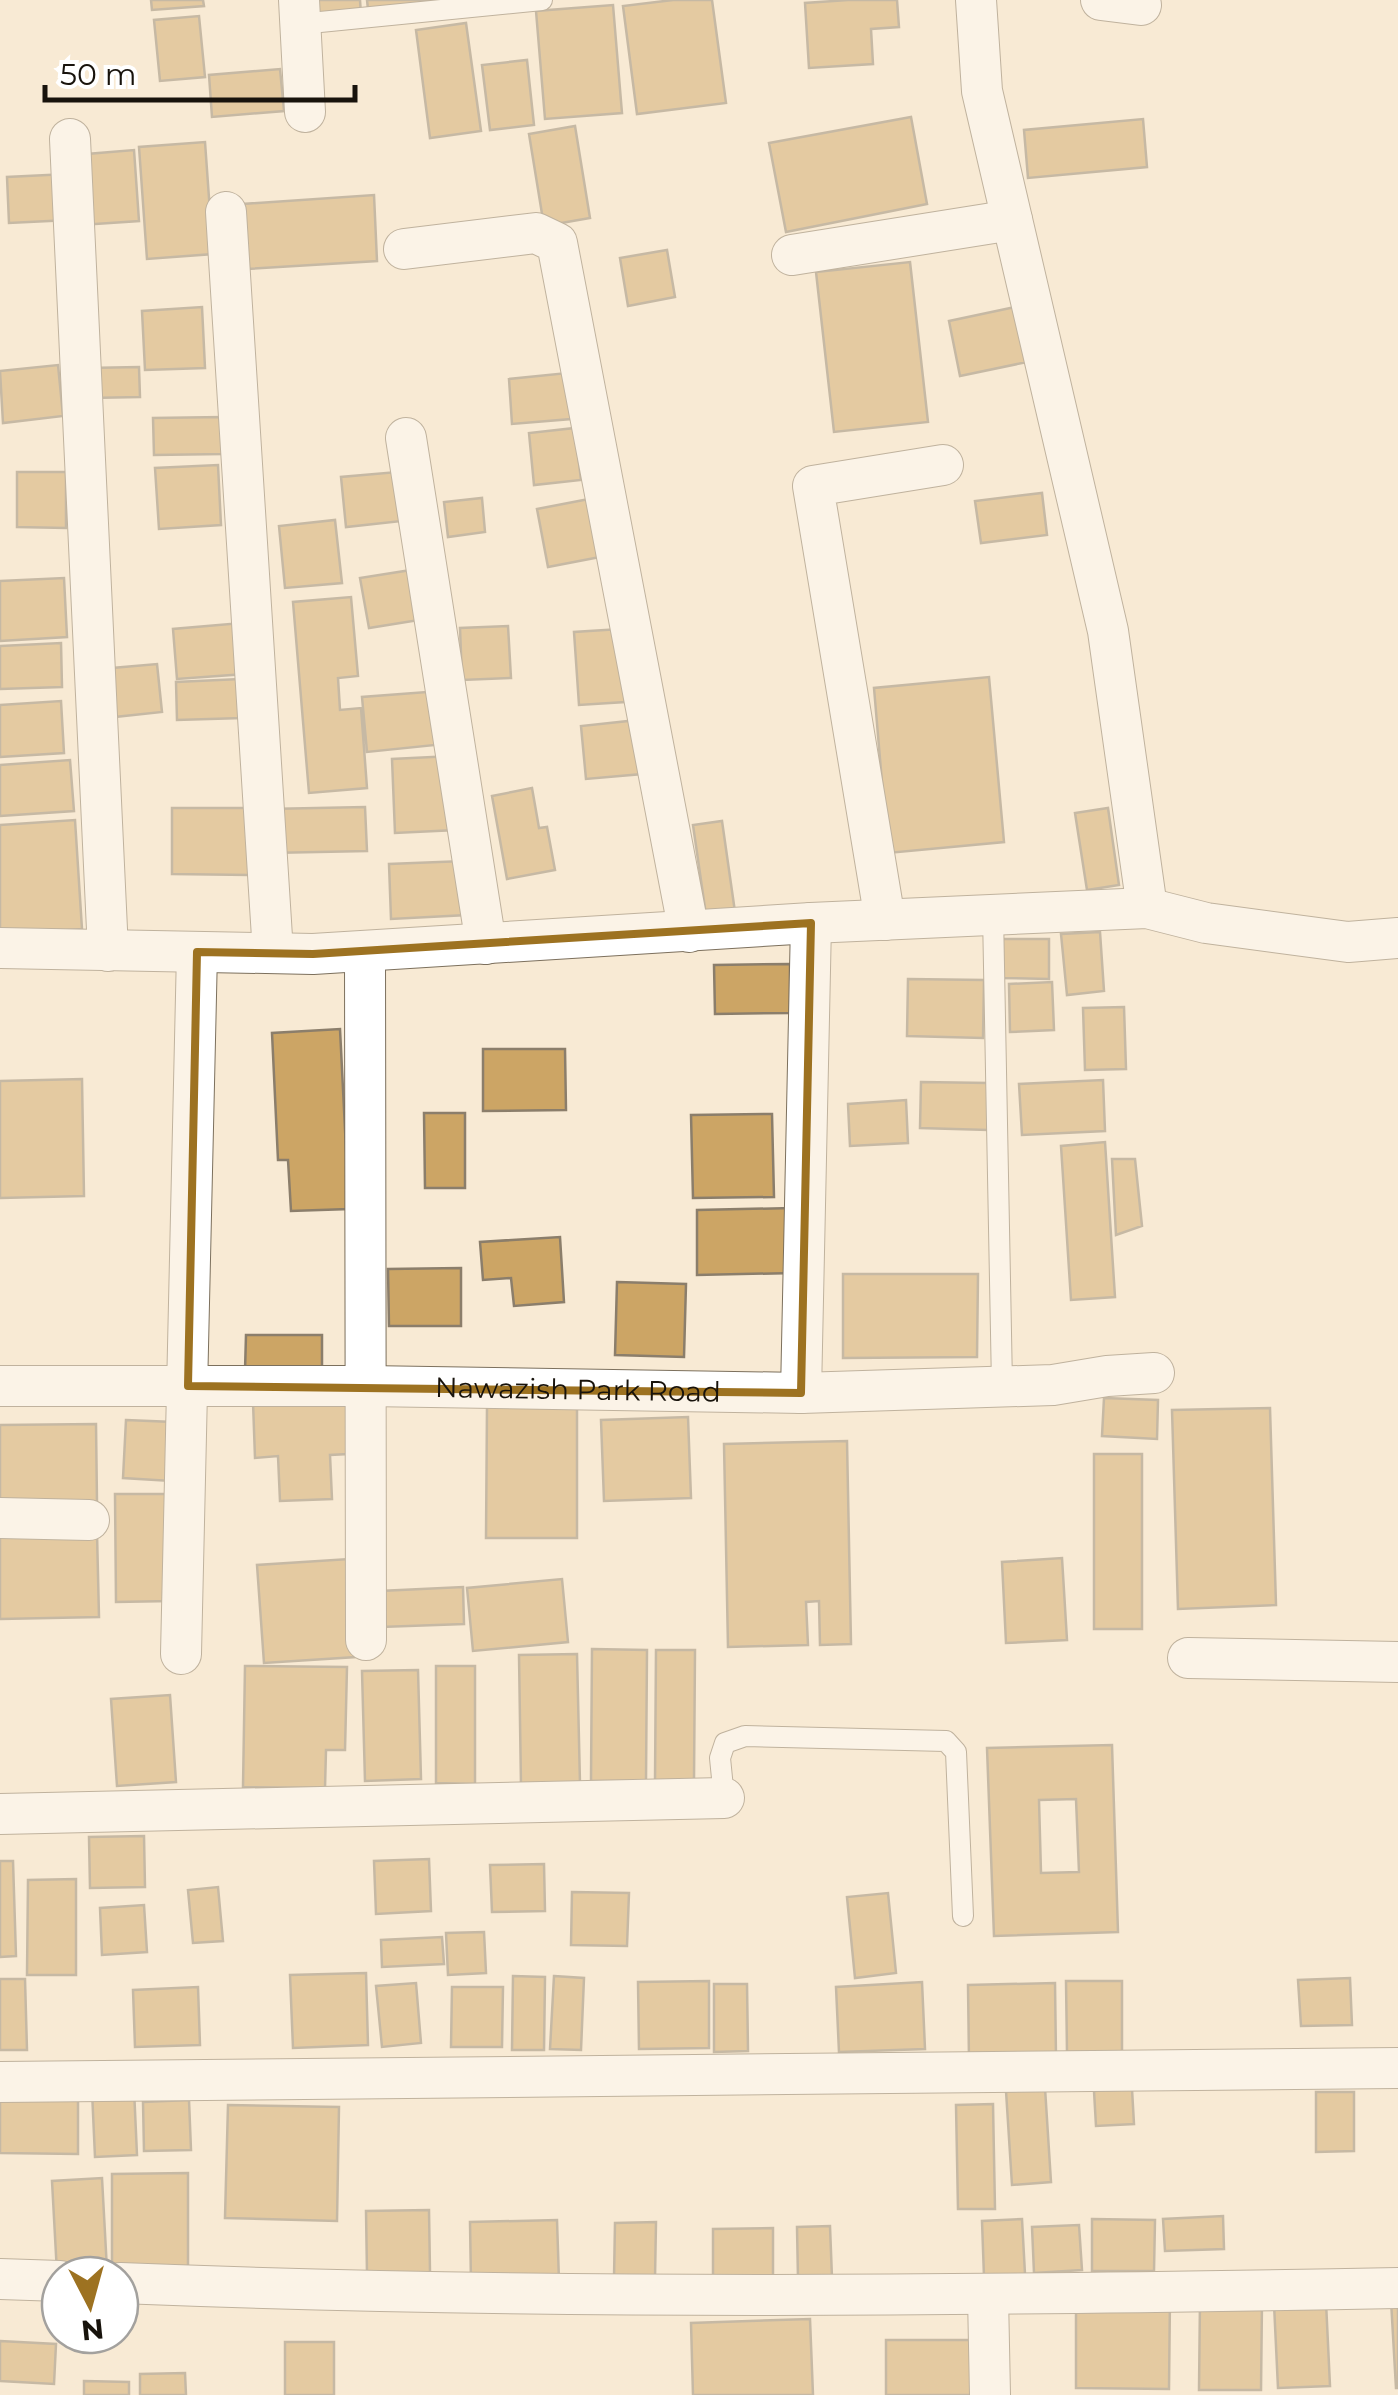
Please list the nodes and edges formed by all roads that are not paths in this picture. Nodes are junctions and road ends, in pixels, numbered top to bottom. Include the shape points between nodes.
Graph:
1 (542, 0) edge
2 (976, 0) edge
3 (1101, 0) edge
4 (1141, 5) dead end
5 (300, 12) edge
6 (305, 112) dead end
7 (70, 140) dead end
8 (226, 212) dead end
9 (1012, 220) junction
10 (404, 249) dead end
11 (792, 255) dead end
12 (406, 438) dead end
13 (944, 465) dead end
14 (1147, 908) junction
15 (993, 914) junction
16 (885, 920) junction
17 (811, 922) junction
18 (689, 932) junction
19 (1398, 938) edge
20 (486, 944) junction
21 (0, 948) edge
22 (108, 951) junction
23 (365, 951) junction
24 (198, 952) junction
25 (273, 954) junction
26 (1154, 1373) dead end
27 (1002, 1385) junction
28 (0, 1386) edge
29 (188, 1386) junction
30 (366, 1386) junction
31 (801, 1392) junction
32 (0, 1518) edge
33 (89, 1520) dead end
34 (366, 1640) dead end
35 (181, 1654) dead end
36 (1188, 1658) dead end
37 (1398, 1662) edge
38 (724, 1798) joint
39 (0, 1814) edge
40 (963, 1916) dead end
41 (1398, 2068) edge
42 (0, 2082) edge
43 (0, 2279) edge
44 (40, 2280) edge
45 (140, 2285) edge
46 (1398, 2288) edge
47 (988, 2296) junction
48 (990, 2395) edge

1 - 5 lane
2 - 9 street via 982,90
3 - 4 street
5 - 6 street
7 - 22 street
8 - 25 street
9 - 11 street
9 - 14 street via 1108,631
10 - 18 street via 536,233 556,244
12 - 20 street
13 - 16 street via 814,486
14 - 15 street
14 - 19 street via 1348,942
15 - 16 street
15 - 27 lane
16 - 17 street
17 - 18 street
17 - 31 street
18 - 20 street
20 - 23 street
21 - 22 street
22 - 24 street
23 - 25 street
23 - 30 street
24 - 25 street
24 - 29 street
26 - 27 street, Nawazish Park Road via 1053,1386
27 - 31 street, Nawazish Park Road
28 - 29 street, Nawazish Park Road
29 - 30 street, Nawazish Park Road
29 - 35 street
30 - 31 street, Nawazish Park Road
30 - 34 street
32 - 33 street
36 - 37 street
38 - 39 street
38 - 40 lane via 720,1758 726,1743 745,1736 946,1741 956,1752
41 - 42 street
43 - 44 street
45 - 47 street
46 - 47 street
47 - 48 street

